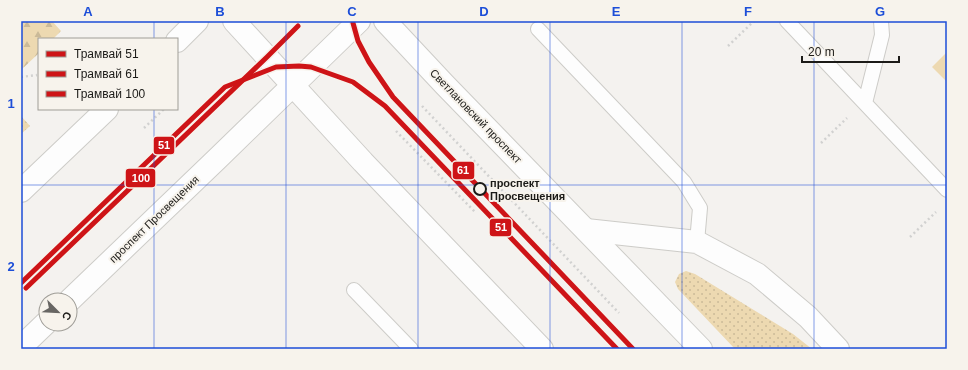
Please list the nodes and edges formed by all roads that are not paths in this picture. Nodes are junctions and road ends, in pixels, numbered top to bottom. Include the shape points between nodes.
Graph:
1 (197, 21) edge
2 (234, 21) edge
3 (359, 21) edge
4 (385, 21) edge
5 (787, 21) edge
6 (881, 21) edge
7 (538, 29) dead end
8 (178, 40) edge
9 (292, 85) junction
10 (864, 102) junction
11 (106, 110) edge
12 (947, 190) edge
13 (21, 191) edge
14 (586, 230) junction
15 (697, 242) junction
16 (354, 290) dead end
17 (78, 292) edge
18 (38, 331) edge
19 (532, 344) edge
20 (22, 348) edge
21 (411, 349) edge
22 (701, 349) edge
23 (838, 349) edge

1 - 8 main road
2 - 9 main road
3 - 9 main road, проспект Просвещения
4 - 14 main road, Светлановский проспект
5 - 10 lane
6 - 10 lane via 882,35
7 - 15 lane via 684,182 700,208
9 - 17 main road, проспект Просвещения
9 - 19 main road
10 - 12 lane
11 - 13 main road
14 - 15 main road
14 - 22 main road, Светлановский проспект
15 - 23 main road via 757,274 808,317
16 - 21 lane
18 - 20 main road

